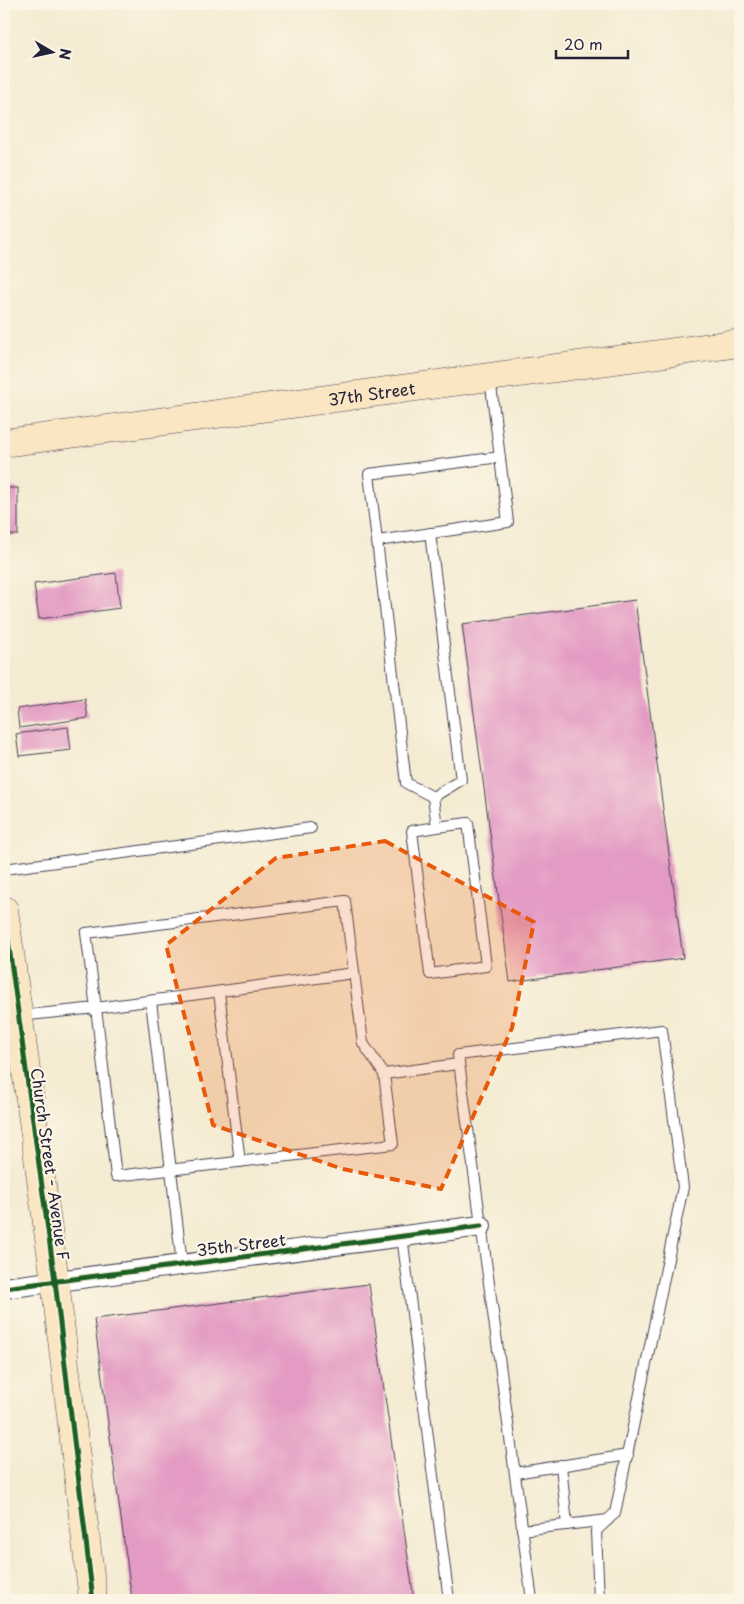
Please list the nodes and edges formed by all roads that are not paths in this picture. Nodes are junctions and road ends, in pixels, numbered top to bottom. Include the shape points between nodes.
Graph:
1 (740, 343) edge
2 (490, 377) junction
3 (4, 443) edge
4 (500, 457) junction
5 (430, 533) junction
6 (377, 541) junction
7 (433, 797) junction
8 (437, 827) junction
9 (311, 828) dead end
10 (4, 869) edge
11 (4, 910) edge
12 (354, 973) junction
13 (219, 992) junction
14 (151, 1002) junction
15 (96, 1008) junction
16 (18, 1016) junction
17 (458, 1064) junction
18 (384, 1074) junction
19 (240, 1162) junction
20 (172, 1169) junction
21 (481, 1226) junction
22 (402, 1236) junction
23 (182, 1264) junction
24 (54, 1281) junction
25 (4, 1288) edge
26 (628, 1455) junction
27 (561, 1466) junction
28 (515, 1473) junction
29 (608, 1520) junction
30 (567, 1525) junction
31 (522, 1530) junction
32 (93, 1600) edge
33 (449, 1600) edge
34 (532, 1600) edge
35 (599, 1600) edge

1 - 2 main road, 37th Street
2 - 3 main road, 37th Street
2 - 4 lane
4 - 5 lane via 508,522
4 - 6 lane via 368,474
5 - 6 lane
5 - 7 lane via 461,780
6 - 7 lane via 406,782
7 - 8 lane
8 - 8 lane via 412,831 430,974 486,966 468,823
9 - 10 lane
11 - 16 main road, Church Street - Avenue F
12 - 13 lane
12 - 15 lane via 346,901 86,933
12 - 18 lane via 363,1043
13 - 14 lane
13 - 19 lane
14 - 15 lane
14 - 20 lane
15 - 16 lane
15 - 20 lane via 116,1176
16 - 24 main road, Church Street - Avenue F
17 - 18 lane
17 - 21 lane
17 - 26 lane via 458,1056 662,1030 682,1186
18 - 19 lane via 393,1144
19 - 20 lane
20 - 23 lane
21 - 22 street, 35th Street
21 - 28 lane
22 - 23 street, 35th Street
22 - 33 lane
23 - 24 street, 35th Street
24 - 25 street, 35th Street
24 - 32 main road, Church Street - Avenue F
26 - 27 lane
26 - 29 lane via 616,1513
27 - 28 lane
27 - 30 lane
28 - 31 lane
29 - 30 lane
29 - 35 lane via 596,1531
30 - 31 lane
31 - 34 lane

